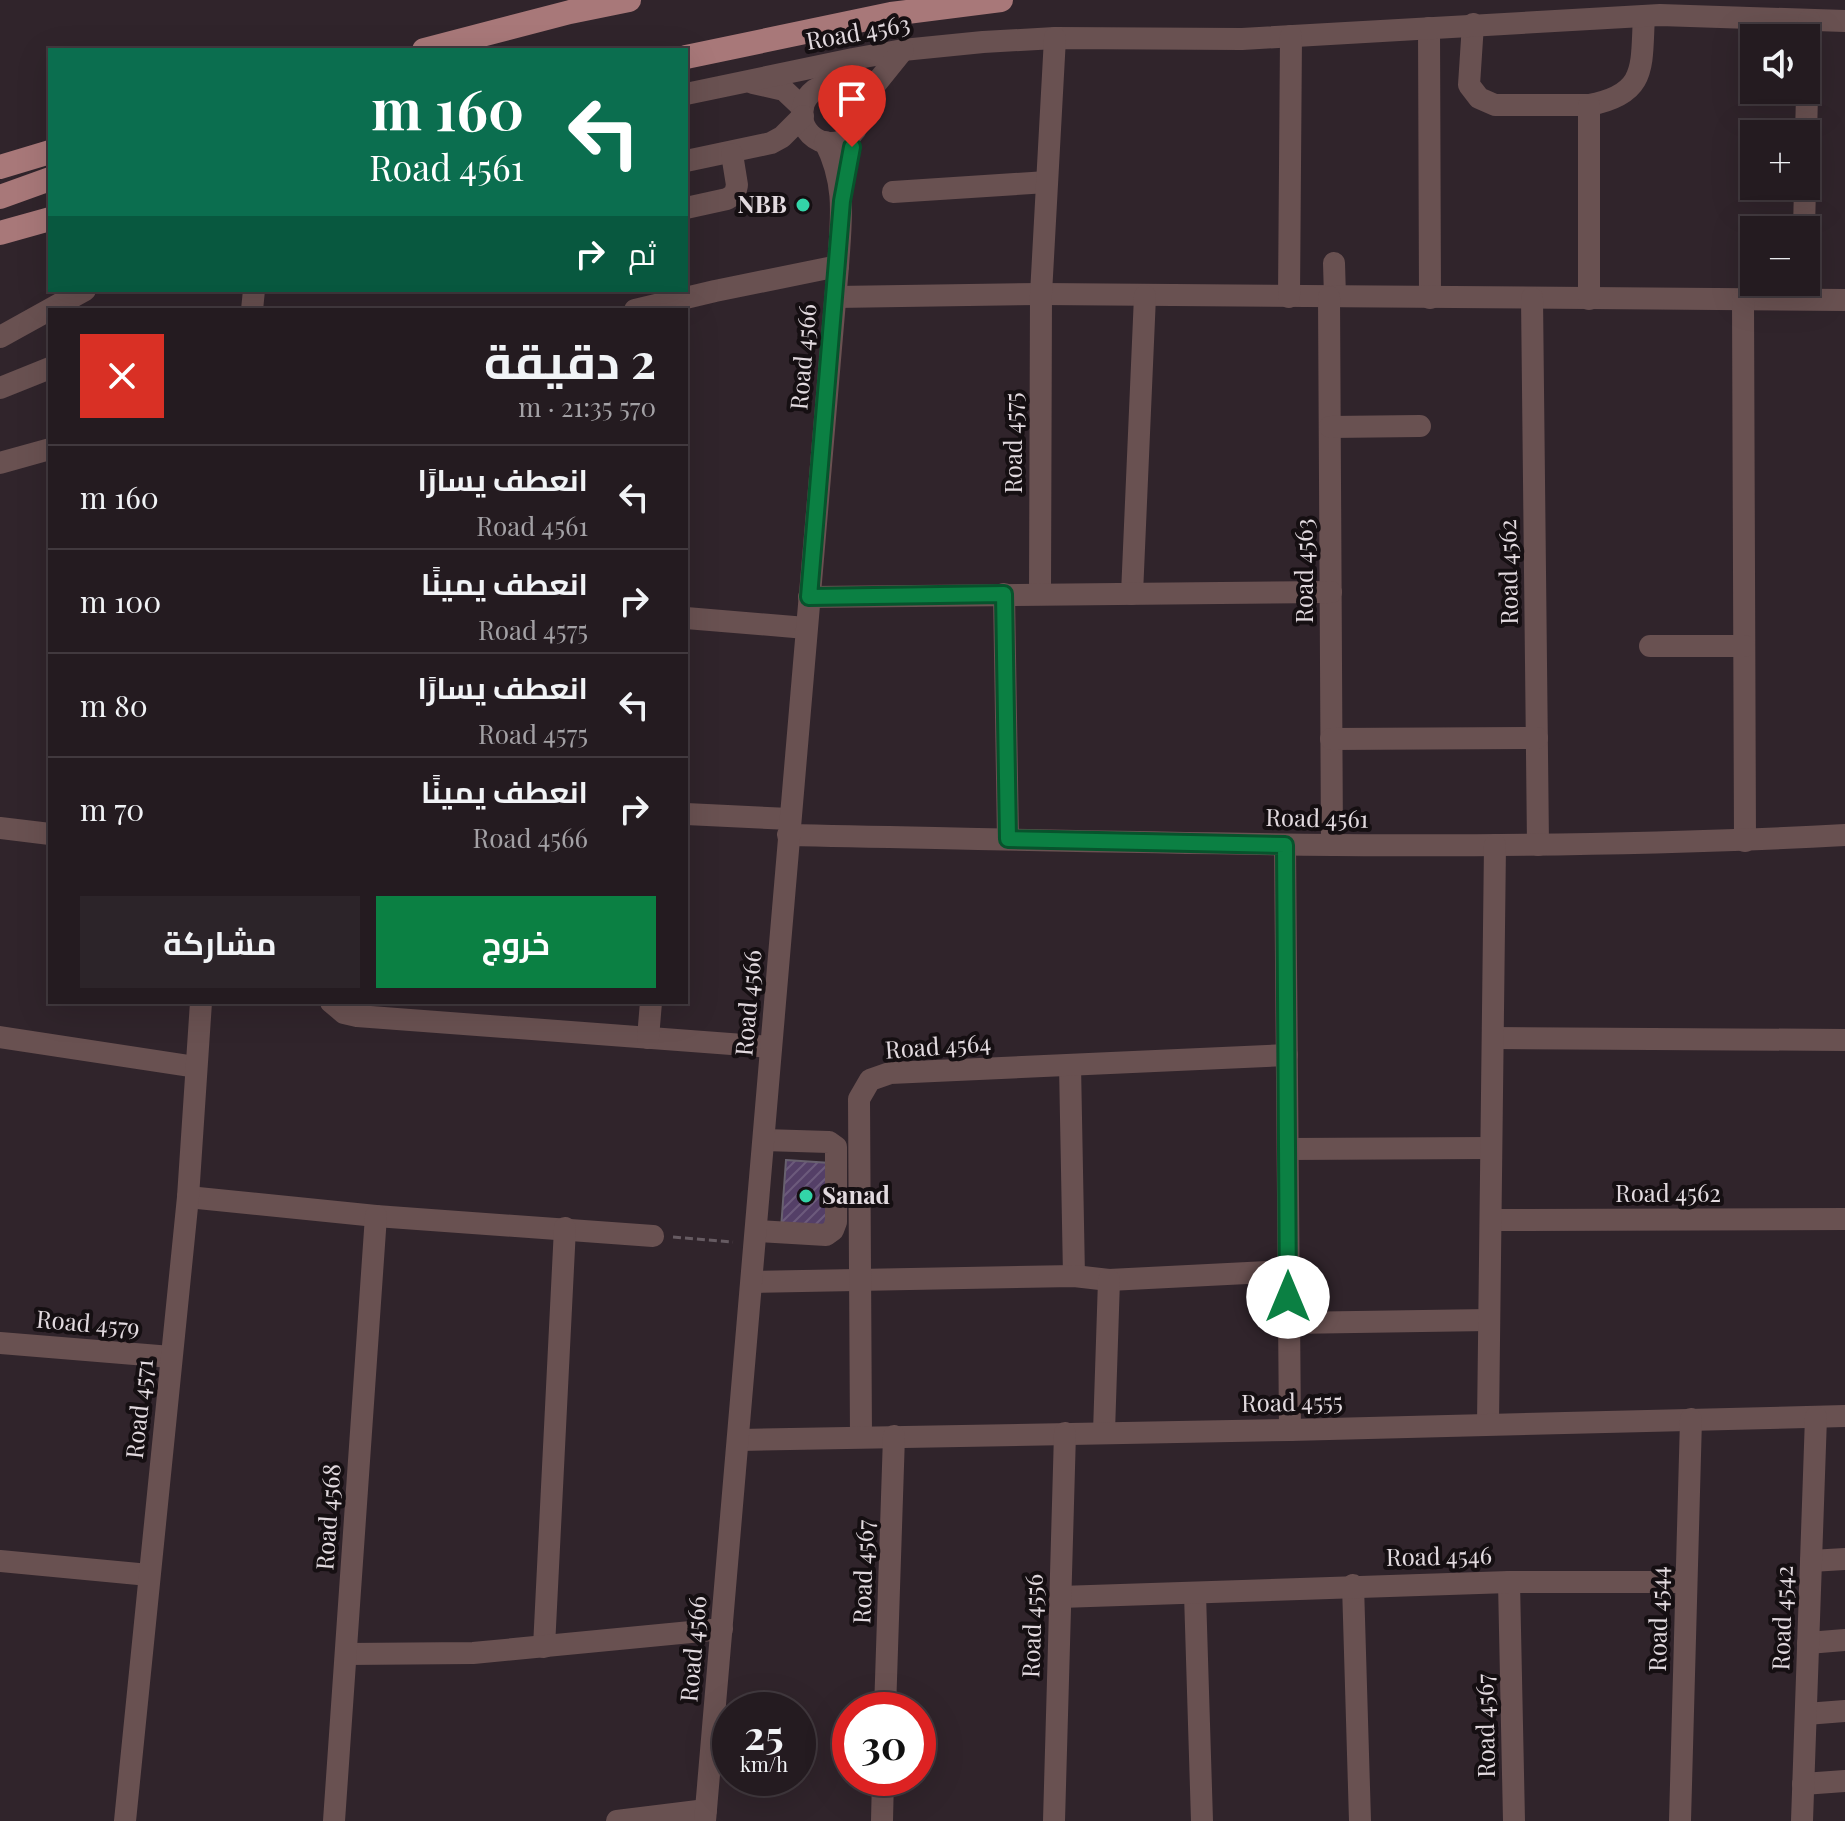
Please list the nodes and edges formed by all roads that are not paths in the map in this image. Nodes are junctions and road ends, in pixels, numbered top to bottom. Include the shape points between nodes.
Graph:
1 (629, 0) edge
2 (1001, 0) edge
3 (1644, 16) junction
4 (1809, 20) junction
5 (1845, 21) edge
6 (1473, 24) junction
7 (1429, 28) junction
8 (1291, 36) junction
9 (1055, 38) junction
10 (432, 48) edge
11 (903, 50) junction
12 (688, 57) edge
13 (744, 81) junction
14 (688, 94) edge
15 (1589, 105) junction
16 (803, 112) junction
17 (1806, 120) edge
18 (857, 123) junction
19 (820, 140) junction
20 (48, 153) edge
21 (722, 154) junction
22 (688, 161) edge
23 (0, 167) edge
24 (48, 180) edge
25 (1047, 182) junction
26 (893, 192) dead end
27 (0, 197) edge
28 (842, 201) junction
29 (688, 208) edge
30 (48, 220) edge
31 (0, 233) edge
32 (1334, 263) dead end
33 (838, 266) junction
34 (81, 292) edge
35 (1041, 294) junction
36 (1820, 295) edge
37 (1145, 296) junction
38 (1769, 296) edge
39 (836, 297) junction
40 (1289, 297) junction
41 (1332, 297) junction
42 (1430, 298) junction
43 (1532, 298) junction
44 (1589, 299) junction
45 (1743, 300) junction
46 (1845, 300) edge
47 (681, 304) edge
48 (52, 308) edge
49 (650, 308) edge
50 (48, 310) edge
51 (0, 337) edge
52 (48, 372) edge
53 (0, 388) edge
54 (1420, 426) dead end
55 (1330, 427) junction
56 (48, 450) edge
57 (0, 462) edge
58 (1331, 592) junction
59 (1040, 593) junction
60 (1004, 594) junction
61 (1132, 594) junction
62 (809, 597) junction
63 (688, 618) edge
64 (806, 628) junction
65 (1650, 646) dead end
66 (1744, 646) junction
67 (1537, 738) junction
68 (1331, 739) junction
69 (688, 814) edge
70 (789, 827) junction
71 (0, 828) edge
72 (48, 834) edge
73 (1845, 835) edge
74 (1008, 839) junction
75 (1745, 841) junction
76 (1285, 845) junction
77 (1332, 845) junction
78 (1495, 845) junction
79 (1538, 845) junction
80 (201, 1004) edge
81 (333, 1004) edge
82 (651, 1004) edge
83 (0, 1037) edge
84 (648, 1038) junction
85 (1493, 1038) junction
86 (1845, 1040) edge
87 (771, 1047) junction
88 (1287, 1055) junction
89 (1070, 1065) junction
90 (196, 1067) junction
91 (764, 1140) junction
92 (1491, 1148) junction
93 (1288, 1149) junction
94 (188, 1197) junction
95 (376, 1216) junction
96 (1845, 1219) edge
97 (1491, 1220) junction
98 (565, 1228) junction
99 (653, 1236) road end
100 (756, 1238) junction
101 (1288, 1271) junction
102 (1074, 1276) junction
103 (860, 1280) junction
104 (1109, 1280) junction
105 (752, 1282) junction
106 (1489, 1320) junction
107 (1289, 1323) junction
108 (0, 1343) edge
109 (171, 1357) junction
110 (1845, 1416) edge
111 (1816, 1417) junction
112 (1691, 1419) junction
113 (1488, 1424) junction
114 (1290, 1430) junction
115 (1104, 1432) junction
116 (1065, 1433) junction
117 (894, 1436) junction
118 (861, 1437) junction
119 (740, 1440) junction
120 (1845, 1559) edge
121 (0, 1561) edge
122 (1811, 1561) junction
123 (149, 1575) junction
124 (1509, 1582) junction
125 (1685, 1582) junction
126 (1353, 1585) junction
127 (1195, 1594) junction
128 (1060, 1597) junction
129 (722, 1629) junction
130 (1845, 1640) edge
131 (1808, 1643) junction
132 (544, 1647) junction
133 (346, 1654) junction
134 (886, 1692) edge
135 (1845, 1711) edge
136 (1806, 1714) junction
137 (1845, 1781) edge
138 (1803, 1784) junction
139 (883, 1796) edge
140 (705, 1815) edge
141 (125, 1821) edge
142 (334, 1821) edge
143 (617, 1821) edge
144 (882, 1821) edge
145 (1054, 1821) edge
146 (1202, 1821) edge
147 (1360, 1821) edge
148 (1514, 1821) edge
149 (1680, 1821) edge
150 (1802, 1821) edge

1 - 10 main road
2 - 12 main road via 891,14
3 - 4 street, Road 4563
3 - 6 street, Road 4563
3 - 15 street via 1640,74 1627,92
4 - 5 street, Road 4563
4 - 17 street
6 - 7 street, Road 4563
6 - 15 street via 1469,85 1479,98 1495,105
7 - 8 street, Road 4563
7 - 42 street
8 - 9 street, Road 4563
8 - 40 street
9 - 11 street, Road 4563
9 - 25 street, Road 4575
11 - 13 street, Road 4563
11 - 18 street via 874,86
13 - 14 street, Road 4563
13 - 16 street via 784,90
15 - 44 street
16 - 18 street via 811,94 834,85 855,97
16 - 19 street via 804,124
16 - 21 street via 771,143
18 - 19 street via 840,141
18 - 28 street, Road 4566
19 - 21 street via 777,152
19 - 28 street, Road 4566 via 838,170
20 - 23 main road
21 - 22 street
21 - 29 street via 737,185 735,194
24 - 27 main road
25 - 26 street
25 - 35 street, Road 4575
28 - 33 street, Road 4566
30 - 31 main road
32 - 41 street, Road 4563
33 - 39 street, Road 4566
33 - 47 street
34 - 48 street
35 - 37 street
35 - 39 street
35 - 59 street, Road 4575
36 - 46 street
37 - 40 street
37 - 61 street
38 - 45 street
39 - 62 street, Road 4566
40 - 41 street
41 - 42 street
41 - 55 street, Road 4563
42 - 43 street
43 - 44 street
43 - 67 street, Road 4562
44 - 45 street
45 - 66 street
47 - 49 street
50 - 51 street
52 - 53 street
54 - 55 street
55 - 58 street, Road 4563
56 - 57 street
58 - 61 street
58 - 68 street, Road 4563
59 - 60 street
59 - 61 street
60 - 62 street
60 - 74 street
62 - 64 street, Road 4566
63 - 64 street
64 - 70 street, Road 4566
65 - 66 street
66 - 75 street
67 - 68 street
67 - 79 street, Road 4562
68 - 77 street, Road 4563
69 - 70 street, Road 4561
70 - 74 street, Road 4561
70 - 87 street, Road 4566
71 - 72 street
73 - 75 street, Road 4561
74 - 76 street, Road 4561
75 - 79 street, Road 4561
76 - 77 street, Road 4561
76 - 88 street
77 - 78 street, Road 4561
78 - 79 street, Road 4561
78 - 85 street
80 - 90 street, Road 4571
81 - 84 street via 357,1016
82 - 84 street
83 - 90 street
84 - 87 street
85 - 86 street
85 - 92 street
87 - 91 street, Road 4566
88 - 89 street, Road 4564
88 - 93 street
89 - 102 street
89 - 103 street, Road 4564 via 883,1074 865,1085 859,1099
90 - 94 street, Road 4571
91 - 100 street, Road 4566
91 - 100 street via 829,1142 836,1147 836,1222 826,1235
92 - 93 street
92 - 97 street
93 - 101 street
94 - 95 street
94 - 109 street, Road 4571
95 - 98 street
95 - 133 street, Road 4568
96 - 97 street, Road 4562
97 - 106 street
98 - 99 street
98 - 132 street
100 - 105 street, Road 4566
101 - 104 street
101 - 107 street
102 - 103 street
102 - 104 street
103 - 105 street
103 - 118 street, Road 4564
104 - 115 street
105 - 119 street, Road 4566
106 - 107 street
106 - 113 street
107 - 114 street
108 - 109 street, Road 4579
109 - 123 street, Road 4571
110 - 111 street, Road 4555
111 - 112 street, Road 4555
111 - 122 street, Road 4542
112 - 113 street, Road 4555
112 - 125 street, Road 4544
113 - 114 street, Road 4555
114 - 115 street, Road 4555
115 - 116 street, Road 4555
116 - 117 street, Road 4555
116 - 128 street, Road 4556
117 - 118 street, Road 4555
117 - 134 street, Road 4567
118 - 119 street, Road 4555
119 - 129 street, Road 4566
120 - 122 street
121 - 123 street
122 - 131 street, Road 4542
123 - 141 street, Road 4571
124 - 125 street, Road 4546
124 - 126 street, Road 4546
124 - 148 street, Road 4567
125 - 149 street, Road 4544
126 - 127 street, Road 4546
126 - 147 street
127 - 128 street, Road 4546
127 - 146 street
128 - 145 street, Road 4556
129 - 132 street
129 - 140 street, Road 4566
130 - 131 street
131 - 136 street, Road 4542
132 - 133 street
133 - 142 street, Road 4568
135 - 136 street
136 - 138 street, Road 4542
137 - 138 street
138 - 150 street, Road 4542
139 - 144 street
140 - 143 street, Road 4566

